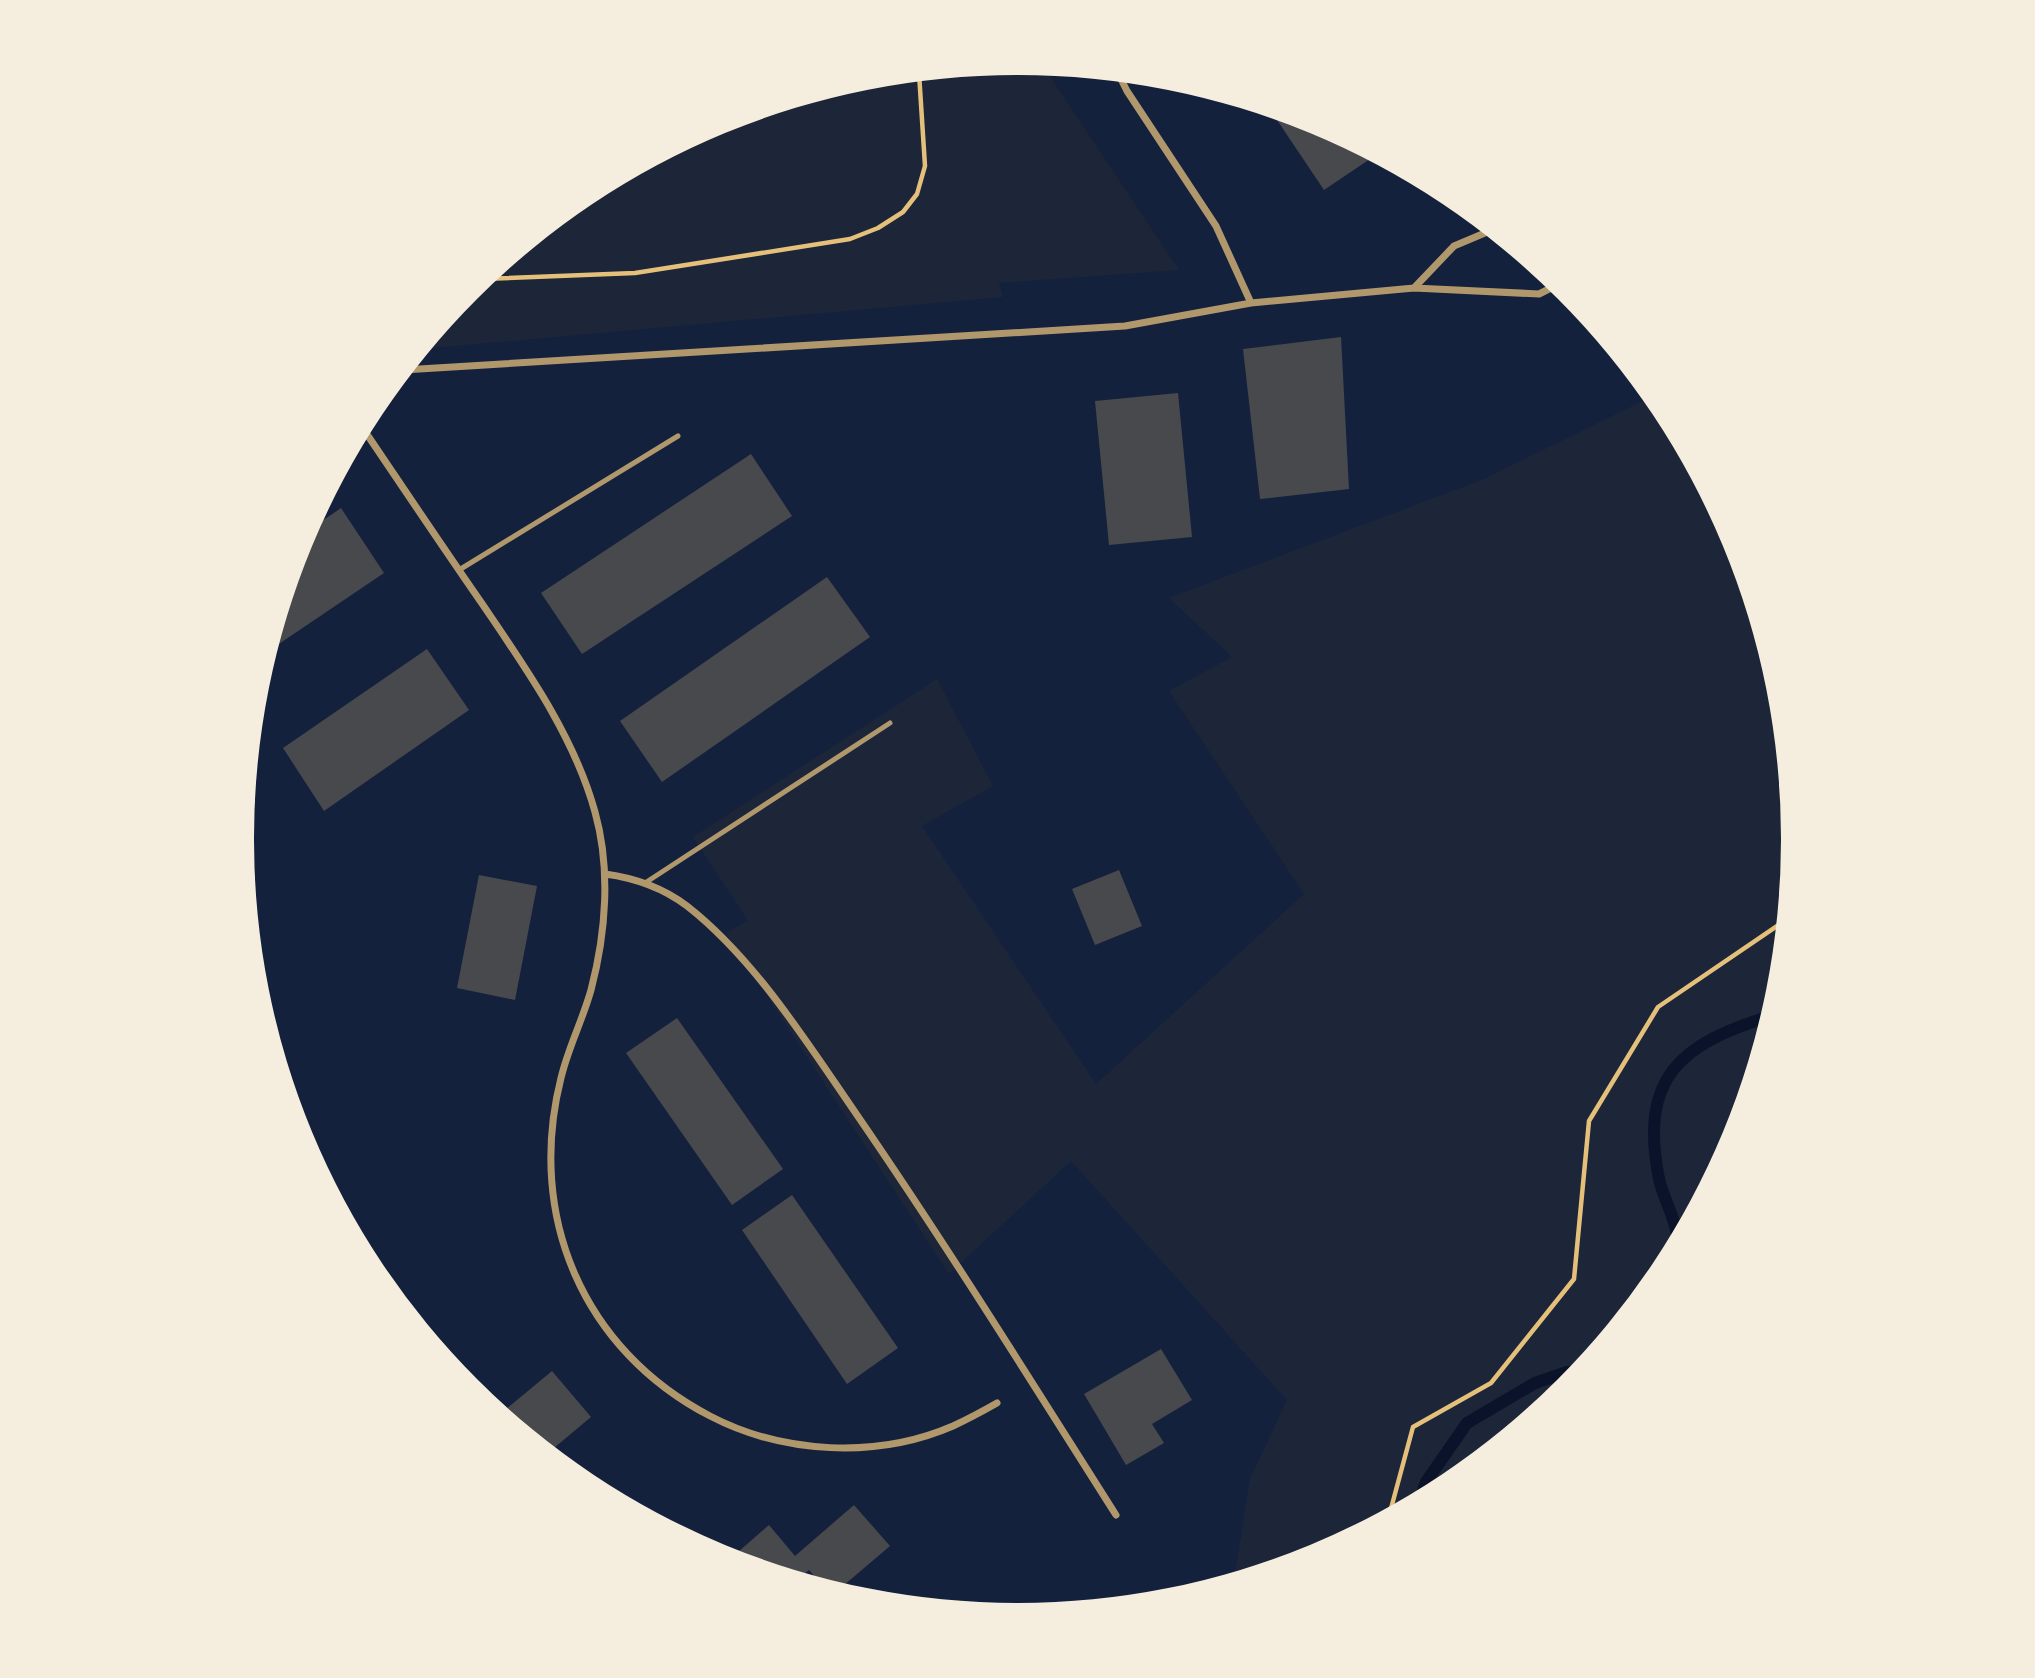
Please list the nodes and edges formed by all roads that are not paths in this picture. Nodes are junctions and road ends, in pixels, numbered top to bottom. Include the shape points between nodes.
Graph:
1 (1123, 83) edge
2 (1483, 234) edge
3 (1414, 288) junction
4 (1548, 290) edge
5 (1251, 303) junction
6 (416, 369) edge
7 (678, 436) dead end
8 (369, 437) edge
9 (459, 570) junction
10 (890, 723) dead end
11 (605, 874) junction
12 (645, 883) junction
13 (997, 1403) dead end
14 (1116, 1515) dead end

1 - 5 street via 1216,226
2 - 3 street via 1454,246
3 - 4 street via 1539,294
3 - 5 street
5 - 6 street via 1125,326
7 - 9 lane
8 - 9 street
9 - 11 street via 570,744 596,814
10 - 12 lane
11 - 12 street
11 - 13 street via 603,929 591,990 561,1077 551,1129 558,1231 577,1282 603,1327 638,1367 682,1402 732,1428 782,1443 846,1449 898,1443 951,1427
12 - 14 street via 687,906 732,947 800,1033 918,1205

